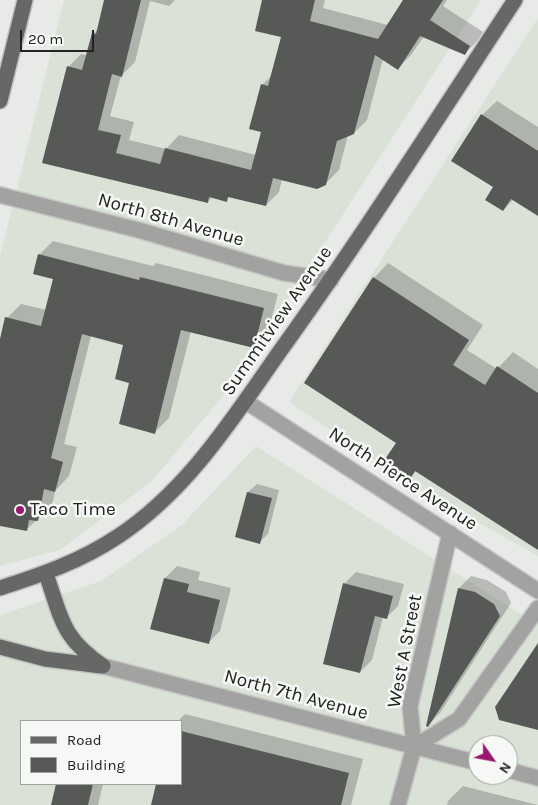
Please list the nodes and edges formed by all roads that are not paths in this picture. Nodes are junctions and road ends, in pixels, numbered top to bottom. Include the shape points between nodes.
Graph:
1 (25, 0) edge
2 (515, 0) edge
3 (0, 101) edge
4 (0, 195) edge
5 (331, 280) junction
6 (245, 401) junction
7 (450, 533) junction
8 (46, 574) junction
9 (0, 588) edge
10 (538, 592) edge
11 (538, 608) edge
12 (0, 647) edge
13 (103, 666) junction
14 (414, 747) junction
15 (468, 760) edge
16 (518, 773) edge
17 (538, 778) edge
18 (398, 805) edge

1 - 3 main road
2 - 5 main road, Summitview Avenue
4 - 5 street, North 8th Avenue via 142,231 284,273
5 - 6 main road, Summitview Avenue
6 - 7 street, North Pierce Avenue
6 - 8 main road, Summitview Avenue via 180,483 144,516 118,537
7 - 10 street, North Pierce Avenue
7 - 14 street, West A Street via 410,706
8 - 9 main road, Summitview Avenue
8 - 13 main road via 66,630 75,644
11 - 14 street via 459,719
12 - 13 main road via 45,659
13 - 14 street, North 7th Avenue
14 - 15 street, North 7th Avenue
14 - 18 street, West A Street
16 - 17 street

